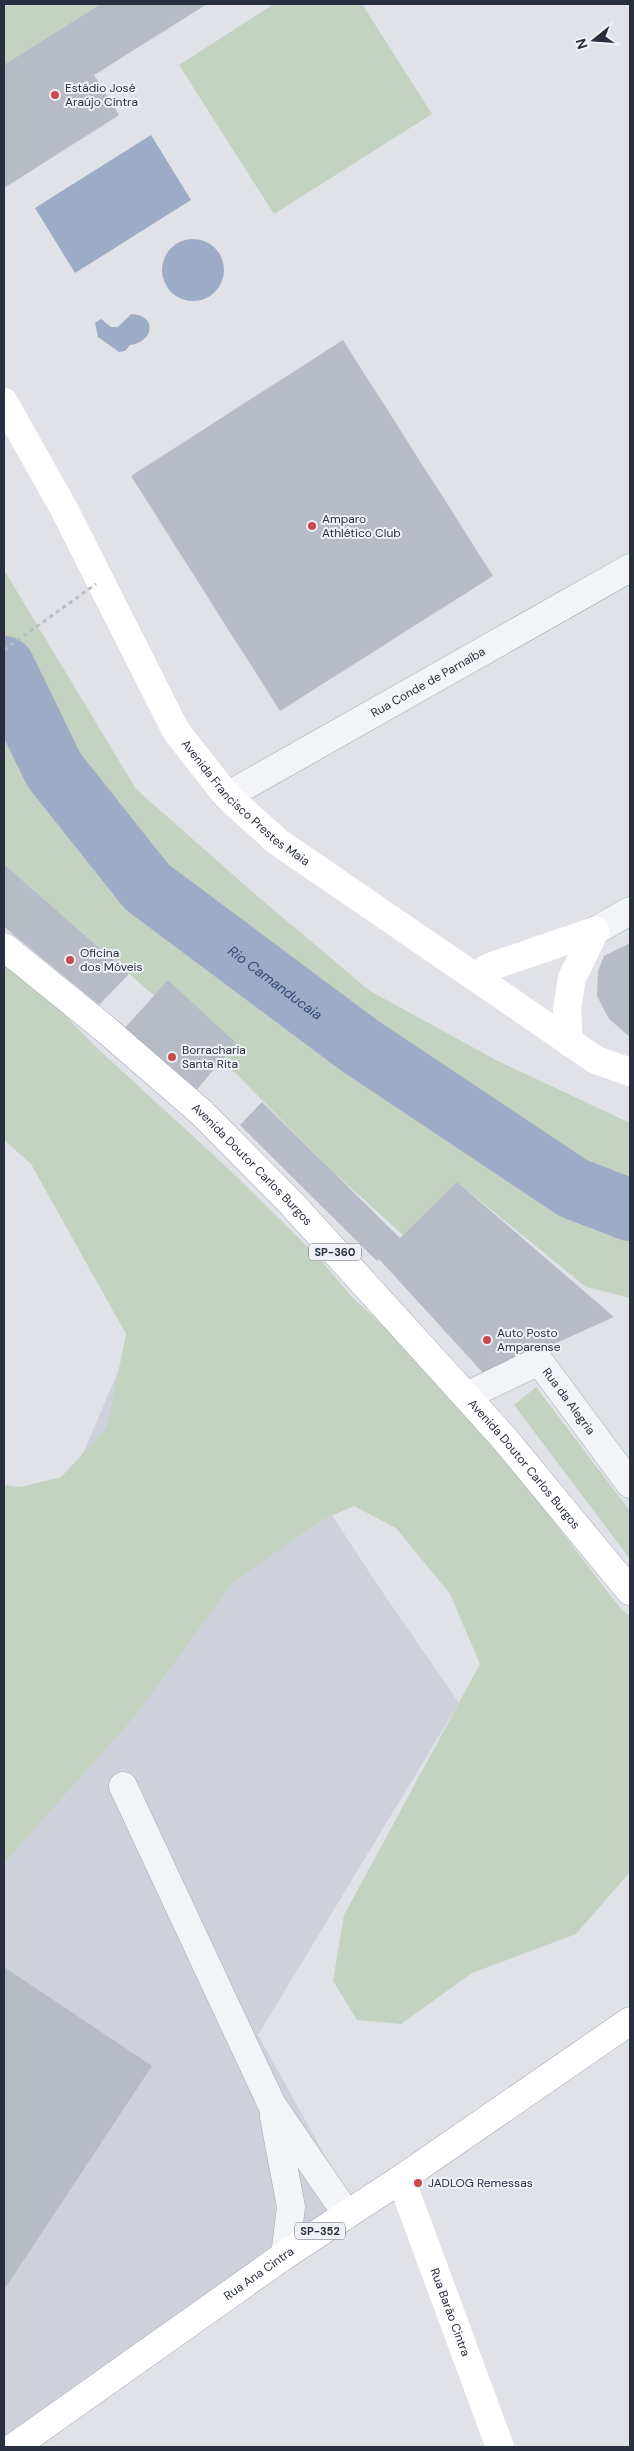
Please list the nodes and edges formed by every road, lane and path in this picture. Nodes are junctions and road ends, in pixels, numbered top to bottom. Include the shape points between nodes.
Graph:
1 (4, 402) edge
2 (630, 568) edge
3 (96, 584) dead end
4 (4, 650) edge
5 (227, 796) junction
6 (630, 911) edge
7 (594, 931) junction
8 (4, 948) edge
9 (474, 976) junction
10 (569, 1042) junction
11 (630, 1072) edge
12 (466, 1396) junction
13 (630, 1484) edge
14 (630, 1591) edge
15 (124, 1786) dead end
16 (630, 2021) edge
17 (272, 2105) junction
18 (401, 2179) junction
19 (346, 2213) junction
20 (285, 2255) junction
21 (14, 2447) edge
22 (500, 2447) edge

1 - 5 main road, Avenida Francisco Prestes Maia via 64,509 176,731
2 - 5 street, Rua Conde de Parnaíba
3 - 4 path, bridge
5 - 9 main road, Avenida Francisco Prestes Maia via 278,842
6 - 7 street
7 - 9 main road via 492,966
7 - 10 main road via 572,978 567,1009
8 - 12 main road, Avenida Doutor Carlos Burgos / SP-360 via 104,1028 202,1113 292,1204
9 - 10 main road, Avenida Francisco Prestes Maia
10 - 11 main road, Avenida Francisco Prestes Maia via 596,1060
12 - 13 street, Rua da Alegria via 539,1361
12 - 14 main road, Avenida Doutor Carlos Burgos / SP-360
15 - 17 street
16 - 18 main road, Rua Ana Cintra / SP-352
17 - 19 street
17 - 20 street via 291,2207
18 - 19 main road, Rua Ana Cintra / SP-352
18 - 22 main road, Rua Barão Cintra
19 - 20 main road, Rua Ana Cintra / SP-352
20 - 21 main road, Rua Ana Cintra / SP-352

